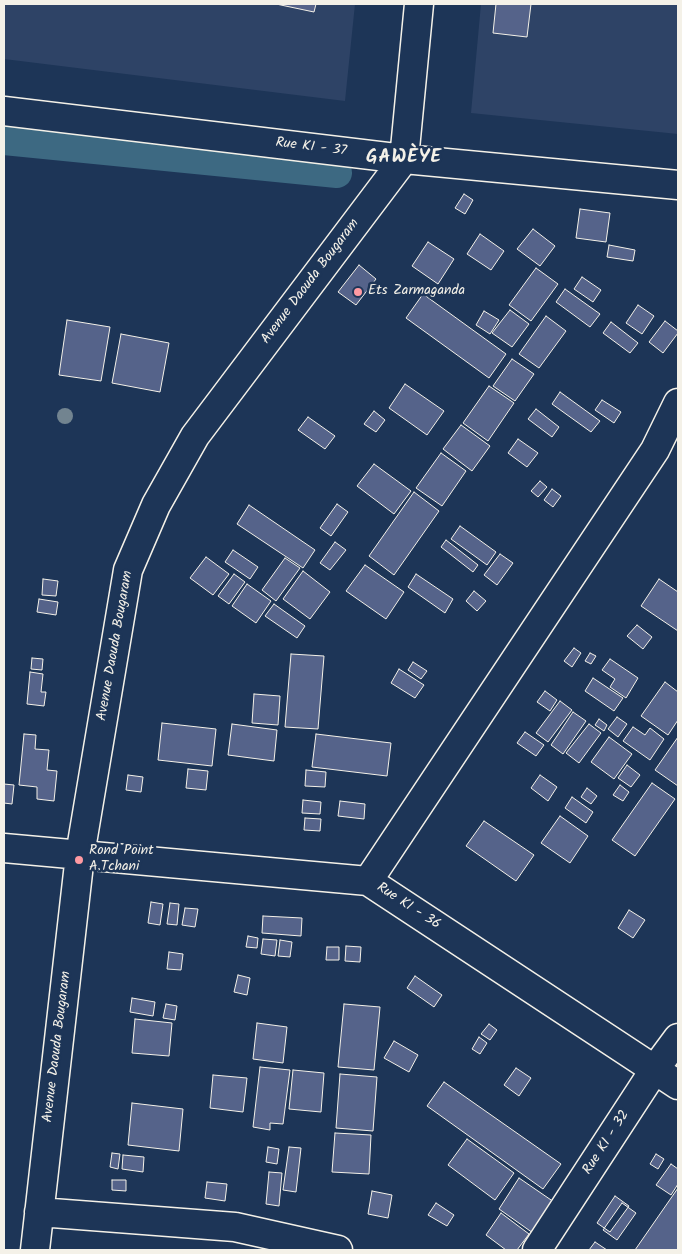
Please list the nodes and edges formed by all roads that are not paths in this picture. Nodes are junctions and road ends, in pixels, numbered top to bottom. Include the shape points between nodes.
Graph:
1 (419, 4) edge
2 (4, 111) edge
3 (404, 159) junction
4 (678, 185) edge
5 (678, 403) edge
6 (4, 848) edge
7 (80, 855) junction
8 (368, 881) junction
9 (678, 1038) edge
10 (656, 1069) junction
11 (678, 1085) edge
12 (39, 1212) junction
13 (35, 1250) edge
14 (338, 1250) edge
15 (537, 1250) edge

1 - 3 street
2 - 3 street, Rue KI - 37
3 - 4 street, Rue KI - 37
3 - 7 street, Avenue Daouda Bougaram via 195,436 156,505 128,570
5 - 8 street via 655,450
6 - 7 street, Rue KI - 36
7 - 8 street, Rue KI - 36
7 - 12 street, Avenue Daouda Bougaram
8 - 10 street, Rue KI - 36
9 - 10 street, Rue KI - 32
10 - 11 street, Rue KI - 36
10 - 15 street, Rue KI - 32
12 - 13 street, Avenue Daouda Bougaram
12 - 14 street via 235,1228

